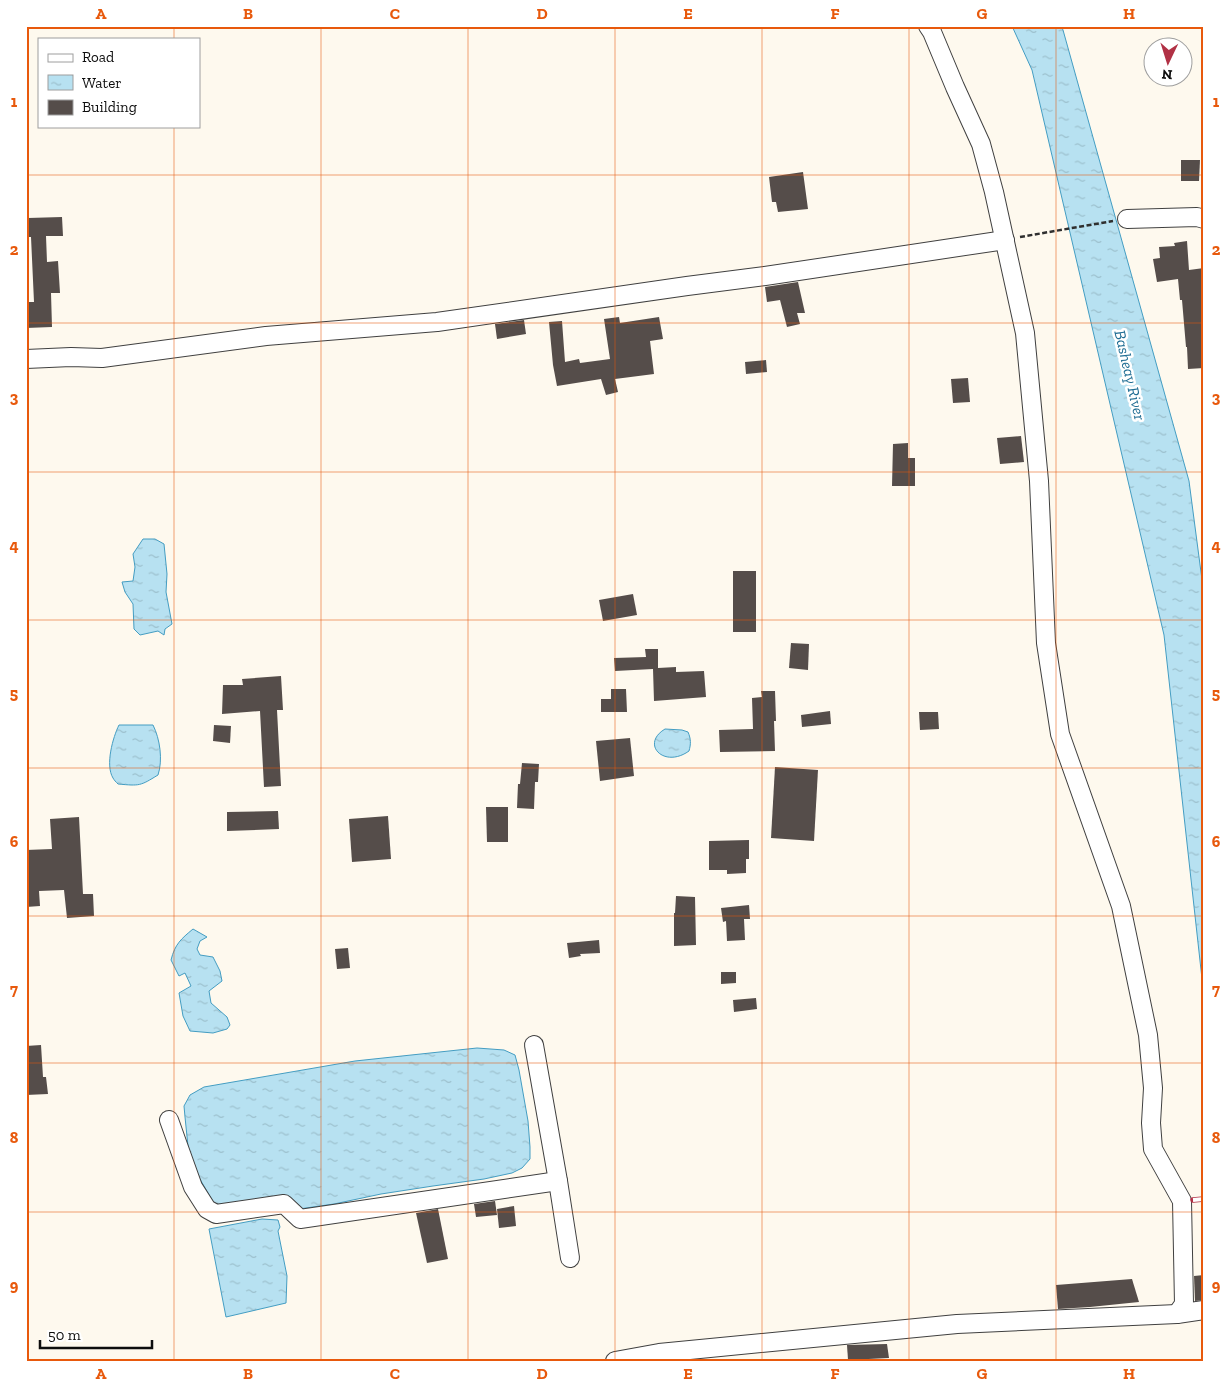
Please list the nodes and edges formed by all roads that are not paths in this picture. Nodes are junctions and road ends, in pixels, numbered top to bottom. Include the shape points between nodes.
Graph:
1 (928, 26) edge
2 (1127, 219) road end
3 (1204, 219) edge
4 (1005, 240) junction
5 (26, 359) edge
6 (534, 1045) dead end
7 (169, 1120) dead end
8 (558, 1181) junction
9 (570, 1258) dead end
10 (1189, 1312) edge
11 (615, 1361) edge

1 - 4 street via 981,144
2 - 3 street via 1197,216
4 - 5 street via 437,322 266,336 102,358
4 - 10 street via 1025,333 1040,481 1046,643 1060,734 1121,906 1148,1035 1153,1088 1153,1149 1182,1201 1184,1304
6 - 8 street
7 - 8 street via 193,1187 207,1209 216,1214 284,1204 300,1219
8 - 9 street
10 - 11 street via 957,1324 659,1353

